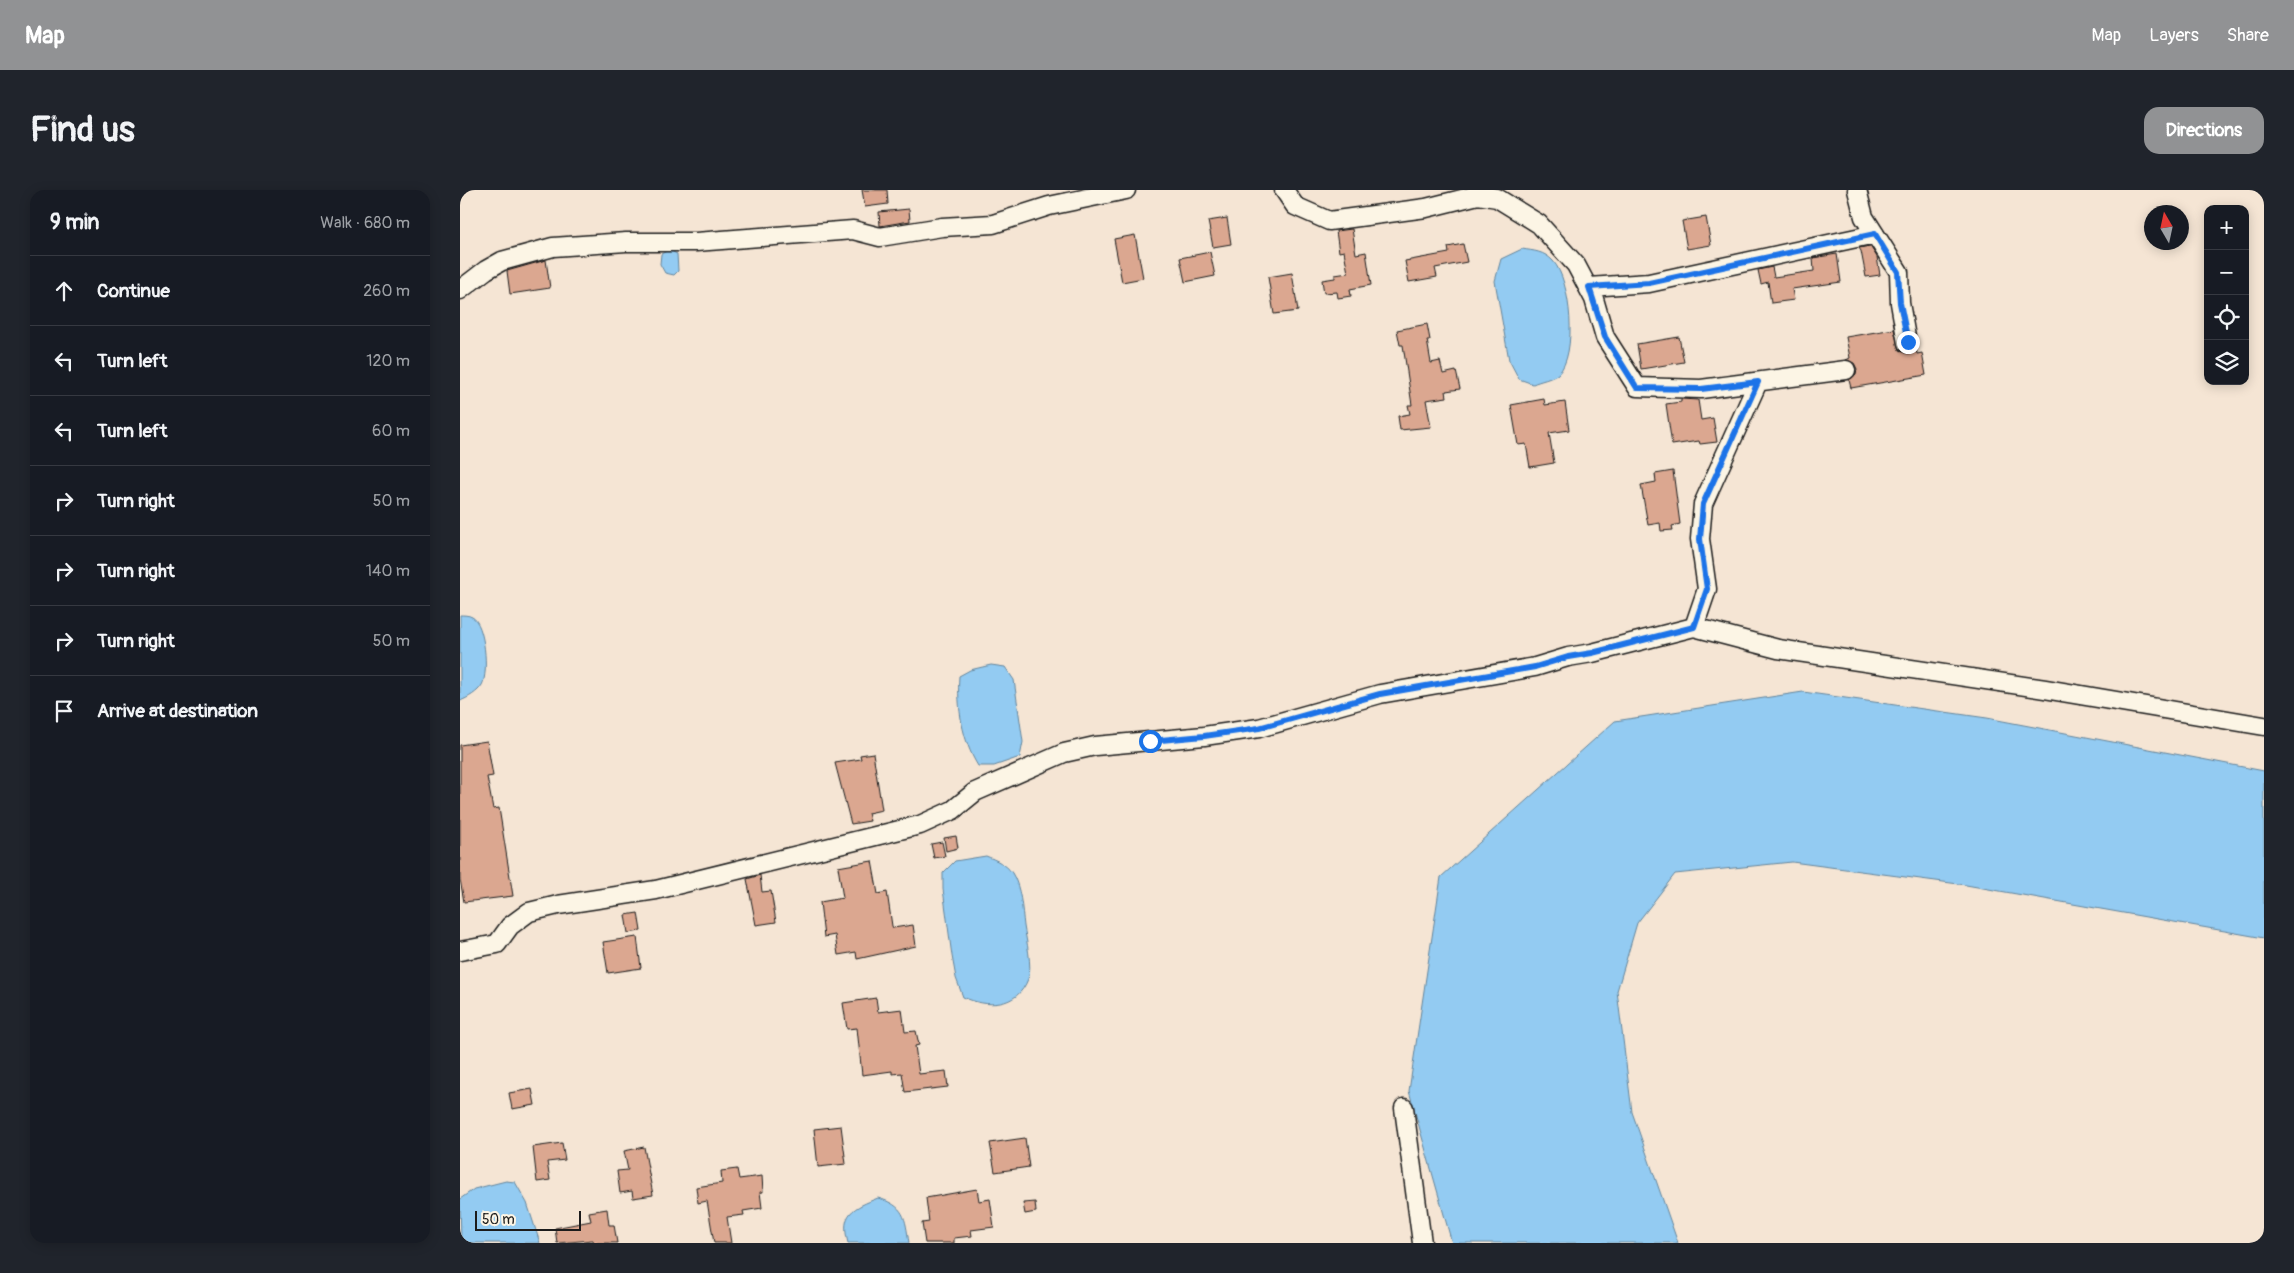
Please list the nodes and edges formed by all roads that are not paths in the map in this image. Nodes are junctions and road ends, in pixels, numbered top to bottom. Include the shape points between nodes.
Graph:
1 (1126, 190) edge
2 (1284, 190) edge
3 (1857, 190) edge
4 (1479, 193) edge
5 (1875, 234) junction
6 (1589, 287) junction
7 (460, 290) edge
8 (1908, 342) dead end
9 (1846, 370) dead end
10 (1758, 382) junction
11 (1694, 627) junction
12 (2264, 726) edge
13 (460, 951) edge
14 (1404, 1108) dead end
15 (1422, 1243) edge

1 - 7 street via 1049,206 993,224 942,227 880,237 853,230 696,242 553,247 502,261
2 - 4 street via 1295,206 1329,221 1426,208
3 - 5 street via 1864,217
4 - 6 street via 1497,198 1539,224 1576,265
5 - 6 street via 1649,283
5 - 8 street via 1898,272
6 - 10 street via 1605,337 1637,388 1701,389
9 - 10 street
10 - 11 street via 1703,504 1700,539 1707,589
11 - 12 street via 1778,649
11 - 13 street via 1535,667 1380,694 1259,728 1095,746 1064,753 975,792 953,810 920,825 678,885 529,912 510,926 497,944
14 - 15 street

